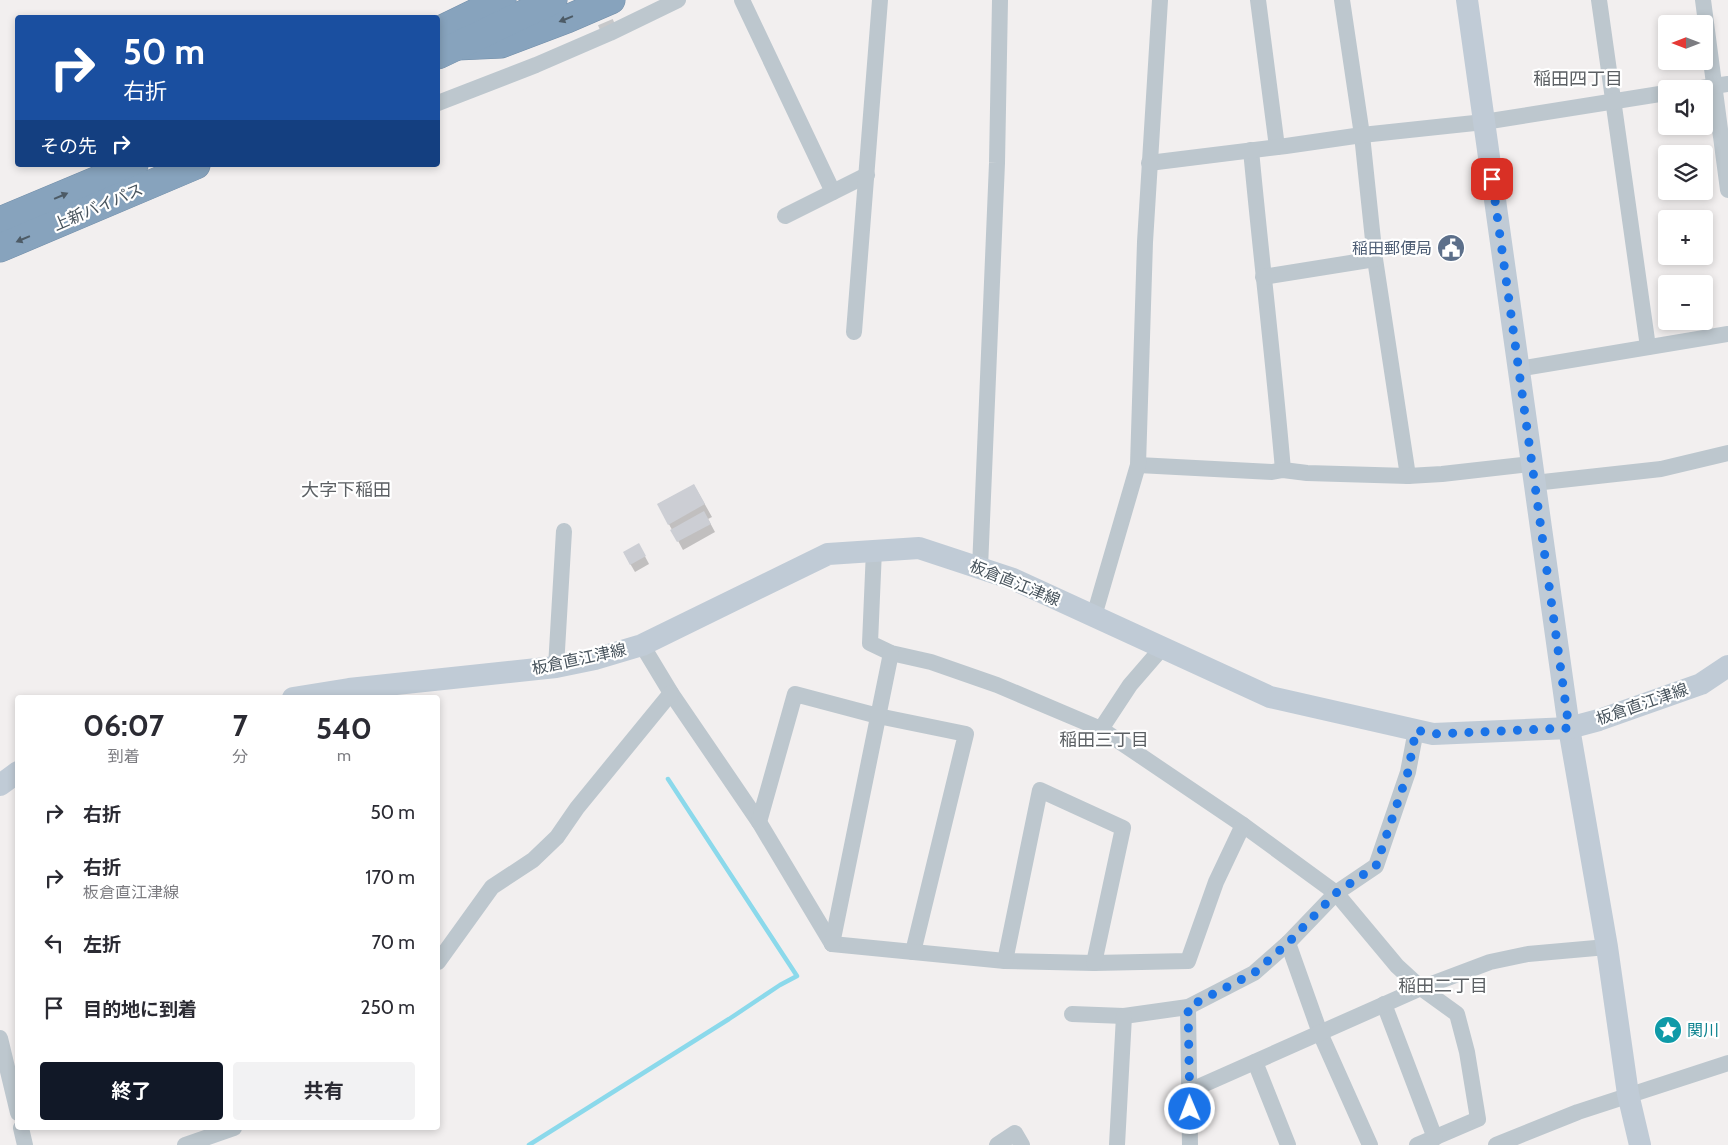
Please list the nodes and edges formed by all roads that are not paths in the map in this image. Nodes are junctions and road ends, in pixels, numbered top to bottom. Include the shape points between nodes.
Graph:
1 (462, 0) edge
2 (502, 0) edge
3 (553, 0) edge
4 (611, 0) edge
5 (678, 0) edge
6 (742, 0) edge
7 (880, 0) edge
8 (1000, 0) edge
9 (1160, 0) edge
10 (1258, 0) edge
11 (1342, 0) edge
12 (1467, 0) edge
13 (1599, 0) edge
14 (1703, 0) edge
15 (434, 15) edge
16 (444, 44) edge
17 (1721, 85) edge
18 (1658, 94) edge
19 (440, 101) edge
20 (1614, 102) junction
21 (1484, 122) junction
22 (1362, 135) junction
23 (1277, 147) junction
24 (1251, 150) junction
25 (1149, 163) junction
26 (129, 167) edge
27 (191, 167) edge
28 (867, 175) junction
29 (1728, 190) edge
30 (833, 192) junction
31 (786, 216) dead end
32 (0, 221) edge
33 (0, 248) edge
34 (1375, 259) junction
35 (1263, 277) junction
36 (854, 332) dead end
37 (1728, 334) edge
38 (1648, 347) junction
39 (1518, 369) junction
40 (1728, 453) edge
41 (1138, 465) junction
42 (1283, 470) junction
43 (1533, 473) junction
44 (1408, 476) junction
45 (564, 531) dead end
46 (874, 550) junction
47 (980, 568) junction
48 (1094, 616) junction
49 (642, 645) junction
50 (1162, 648) junction
51 (891, 653) junction
52 (1728, 666) edge
53 (556, 667) junction
54 (671, 693) junction
55 (312, 695) edge
56 (878, 716) junction
57 (1569, 728) junction
58 (1101, 729) junction
59 (1416, 730) junction
60 (15, 774) edge
61 (0, 785) edge
62 (759, 822) junction
63 (1243, 826) junction
64 (1336, 893) junction
65 (1288, 943) junction
66 (832, 944) junction
67 (1607, 947) junction
68 (913, 952) junction
69 (440, 959) edge
70 (1005, 961) junction
71 (1094, 963) junction
72 (1421, 988) junction
73 (1384, 1004) junction
74 (1188, 1007) junction
75 (1072, 1014) dead end
76 (1124, 1016) junction
77 (1320, 1033) junction
78 (0, 1038) edge
79 (1255, 1062) junction
80 (1728, 1063) edge
81 (1189, 1091) junction
82 (1628, 1094) junction
83 (15, 1100) edge
84 (21, 1130) edge
85 (228, 1130) edge
86 (1434, 1138) junction
87 (25, 1145) edge
88 (185, 1145) edge
89 (997, 1145) edge
90 (1022, 1145) edge
91 (1117, 1145) edge
92 (1190, 1145) edge
93 (1288, 1145) edge
94 (1370, 1145) edge
95 (1417, 1145) edge
96 (1496, 1145) edge
97 (1640, 1145) edge

1 - 15 highway
2 - 16 highway
3 - 16 highway
4 -> 16 highway via 501,44
5 - 19 street via 536,65
6 - 30 street
7 - 28 street
8 - 47 street
9 - 25 street
10 - 23 street
11 - 22 street
12 - 21 main road
13 - 20 street
14 - 17 street
17 - 29 street
18 - 20 street
20 - 21 street
20 - 38 street
21 - 22 street
21 - 39 main road
22 - 23 street
22 - 34 street
23 - 24 street
24 - 25 street
24 - 35 street
25 - 41 street
32 -> 26 highway, 上新バイパス
27 -> 33 highway, 上新バイパス
28 - 30 street
28 - 36 street
30 - 31 street
34 - 35 street
34 - 44 street
35 - 42 street
37 - 38 street
38 - 39 street
39 - 43 main road
40 - 43 street via 1661,469
41 - 42 street
41 - 48 street
42 - 44 street
43 - 44 street
43 - 57 main road
45 - 53 street
46 - 47 main road, 板倉直江津線 via 918,548
46 - 49 main road, 板倉直江津線 via 828,554
46 - 51 street via 870,643
47 - 48 main road, 板倉直江津線 via 1013,579
48 - 50 main road, 板倉直江津線
49 - 53 main road, 板倉直江津線
49 - 54 street
50 - 58 street via 1130,685
50 - 59 main road, 板倉直江津線 via 1270,697
51 - 56 street
51 - 58 street via 950,668
52 - 57 main road, 板倉直江津線 via 1701,684
53 - 55 main road, 板倉直江津線
54 - 62 street
54 - 69 street via 557,837 533,860 492,887
56 - 62 street via 795,694
56 - 66 street
56 - 68 street via 966,734
57 - 59 main road, 板倉直江津線 via 1433,734
57 - 67 main road
58 - 63 street
59 - 64 street via 1408,772 1376,866
60 - 61 main road
62 - 66 street
63 - 64 street
63 - 71 street via 1216,882 1188,961
64 - 65 street
64 - 72 street via 1397,966
65 - 74 street via 1254,973
65 - 77 street
66 - 68 street
67 - 72 street via 1490,962
67 - 82 main road
68 - 70 street
70 - 71 street
70 - 71 street via 1040,790 1123,828
72 - 73 street
72 - 86 street via 1457,1014 1478,1119
73 - 77 street
73 - 86 street
74 - 76 street
74 - 81 street
75 - 76 street
76 - 91 street
77 - 79 street
77 - 94 street
78 - 83 street
79 - 81 street
79 - 93 street
80 - 82 street
81 - 92 street
82 - 96 street
82 - 97 main road
84 - 87 street
85 - 88 street
86 - 95 street
89 - 90 street via 1015,1133

